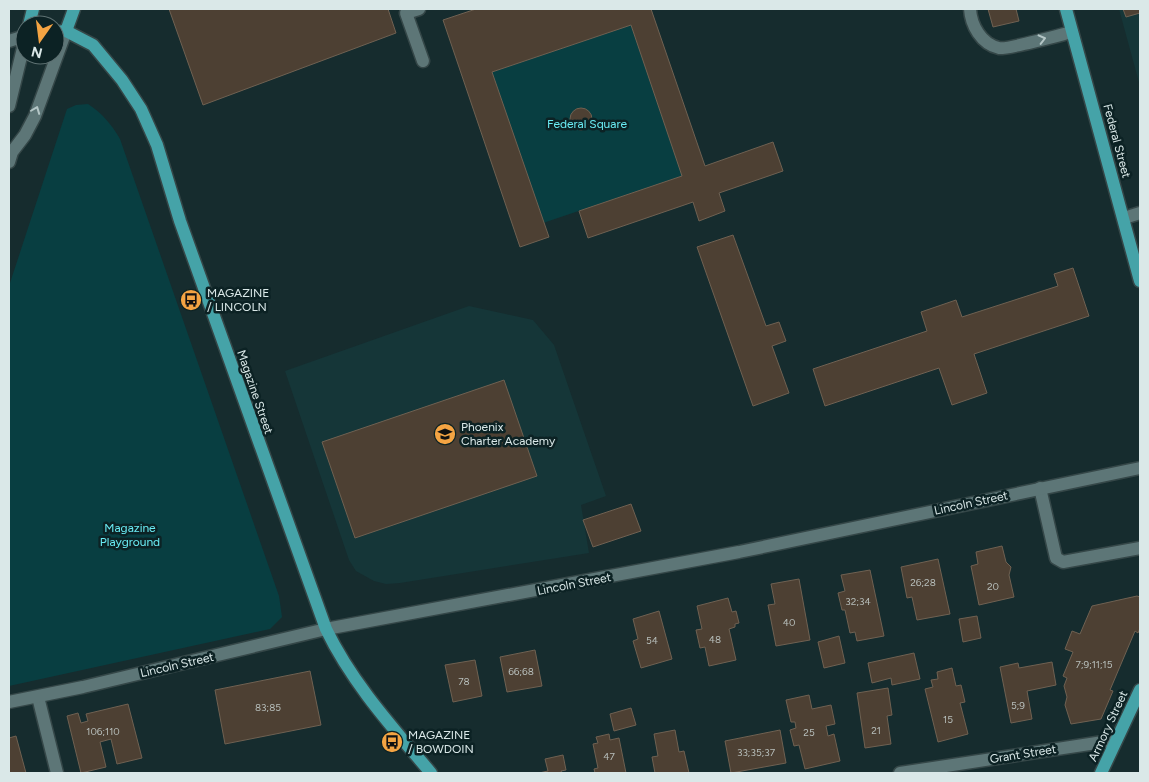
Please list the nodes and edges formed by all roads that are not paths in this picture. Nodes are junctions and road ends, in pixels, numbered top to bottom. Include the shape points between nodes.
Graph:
1 (74, 9) edge
2 (419, 9) edge
3 (970, 9) edge
4 (1066, 9) edge
5 (65, 25) edge
6 (1072, 32) junction
7 (65, 34) edge
8 (423, 61) dead end
9 (19, 65) edge
10 (50, 65) edge
11 (9, 106) edge
12 (9, 139) edge
13 (10, 157) edge
14 (1140, 213) edge
15 (1124, 218) junction
16 (1140, 281) edge
17 (1140, 468) edge
18 (1040, 488) junction
19 (1140, 548) edge
20 (326, 629) junction
21 (1140, 690) edge
22 (38, 697) junction
23 (9, 702) edge
24 (1116, 740) junction
25 (57, 773) edge
26 (431, 773) edge
27 (900, 773) edge
28 (1101, 773) edge

1 - 5 main road
2 - 8 street via 406,13
3 -> 6 street via 980,36 999,48
4 - 6 main road, Federal Street
6 - 15 main road, Federal Street
7 - 20 main road, Magazine Street via 93,46 111,65 141,110 157,145 180,221
9 - 11 street
13 -> 10 street via 30,126
12 - 13 street
14 - 15 street
15 - 16 main road, Federal Street
17 - 18 street, Lincoln Street
18 - 19 street via 1056,558 1064,562
18 - 20 street, Lincoln Street via 720,556
20 - 22 street, Lincoln Street
20 - 26 main road, Magazine Street via 356,680
21 - 24 main road, Armory Street
22 - 23 street, Lincoln Street
22 - 25 street
24 - 27 street, Grant Street
24 - 28 main road, Armory Street

